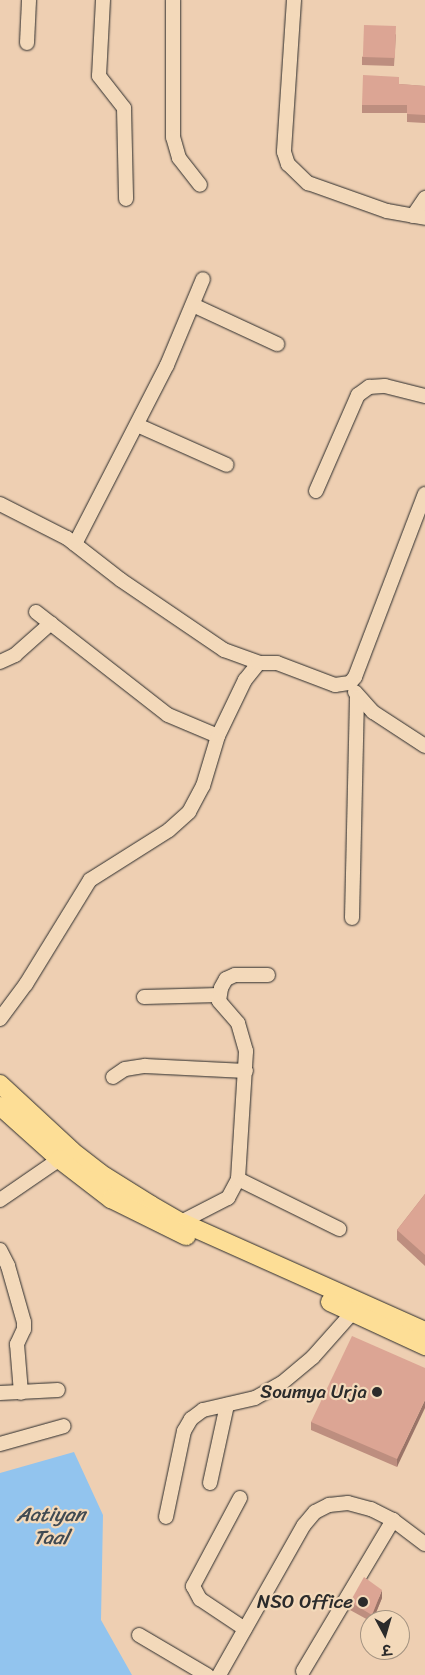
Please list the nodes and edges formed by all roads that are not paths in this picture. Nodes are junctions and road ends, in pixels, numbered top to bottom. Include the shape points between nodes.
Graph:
1 (28, 0) edge
2 (103, 0) edge
3 (173, 0) edge
4 (294, 0) edge
5 (27, 43) dead end
6 (200, 185) dead end
7 (425, 198) edge
8 (126, 199) dead end
9 (419, 217) edge
10 (203, 279) dead end
11 (192, 305) junction
12 (277, 344) dead end
13 (425, 396) edge
14 (138, 425) junction
15 (227, 465) dead end
16 (316, 491) dead end
17 (425, 494) edge
18 (0, 504) edge
19 (75, 544) junction
20 (36, 612) dead end
21 (50, 623) junction
22 (0, 662) edge
23 (259, 663) junction
24 (350, 683) junction
25 (357, 697) junction
26 (218, 736) junction
27 (425, 746) edge
28 (352, 918) dead end
29 (268, 975) dead end
30 (219, 995) junction
31 (144, 996) dead end
32 (0, 1019) edge
33 (246, 1071) junction
34 (113, 1077) dead end
35 (0, 1084) edge
36 (0, 1106) edge
37 (65, 1155) junction
38 (238, 1179) junction
39 (0, 1200) edge
40 (181, 1222) junction
41 (339, 1229) dead end
42 (0, 1250) edge
43 (352, 1312) junction
44 (425, 1331) edge
45 (425, 1346) edge
46 (58, 1390) dead end
47 (21, 1393) junction
48 (0, 1394) edge
49 (227, 1405) junction
50 (64, 1426) dead end
51 (0, 1444) edge
52 (210, 1484) dead end
53 (240, 1498) dead end
54 (166, 1517) dead end
55 (393, 1520) junction
56 (425, 1544) edge
57 (245, 1629) junction
58 (139, 1635) dead end
59 (303, 1671) dead end
60 (207, 1675) edge
61 (219, 1675) edge

1 - 5 street
2 - 8 street via 99,76 124,108
3 - 6 street via 173,137 179,158
4 - 9 street via 284,152 288,164 308,183 387,211
7 - 9 street
10 - 11 street
11 - 12 street
11 - 14 street
13 - 16 street via 385,386 369,387 358,395
14 - 15 street
14 - 19 street
17 - 24 street via 360,669
18 - 19 street
19 - 23 street via 224,650
20 - 21 street
21 - 22 street via 15,655
21 - 26 street via 168,716
23 - 24 street via 277,663 334,685
23 - 26 street via 245,680
24 - 25 street
25 - 27 street via 373,712
25 - 28 street
26 - 32 street via 203,786 189,812 169,830 90,880 26,984
29 - 30 street via 235,975 226,979
30 - 31 street
30 - 33 street via 224,1010 238,1023 244,1038
33 - 34 street via 145,1066 125,1069
33 - 38 street
35 - 37 main road
36 - 37 main road
37 - 39 street
37 - 40 main road
37 - 43 main road via 111,1200
38 - 40 street via 228,1198
38 - 41 street
40 - 44 main road
42 - 47 street via 14,1284 24,1328 17,1344
43 - 45 main road
43 - 49 street via 313,1357 282,1383 266,1393
46 - 47 street
47 - 48 street
49 - 52 street
49 - 54 street via 203,1410 191,1419 184,1431
50 - 51 street
53 - 57 street via 193,1586 200,1599
55 - 56 street
55 - 57 street via 348,1503 328,1505 315,1512 304,1524
55 - 59 street
57 - 61 street
58 - 60 street

